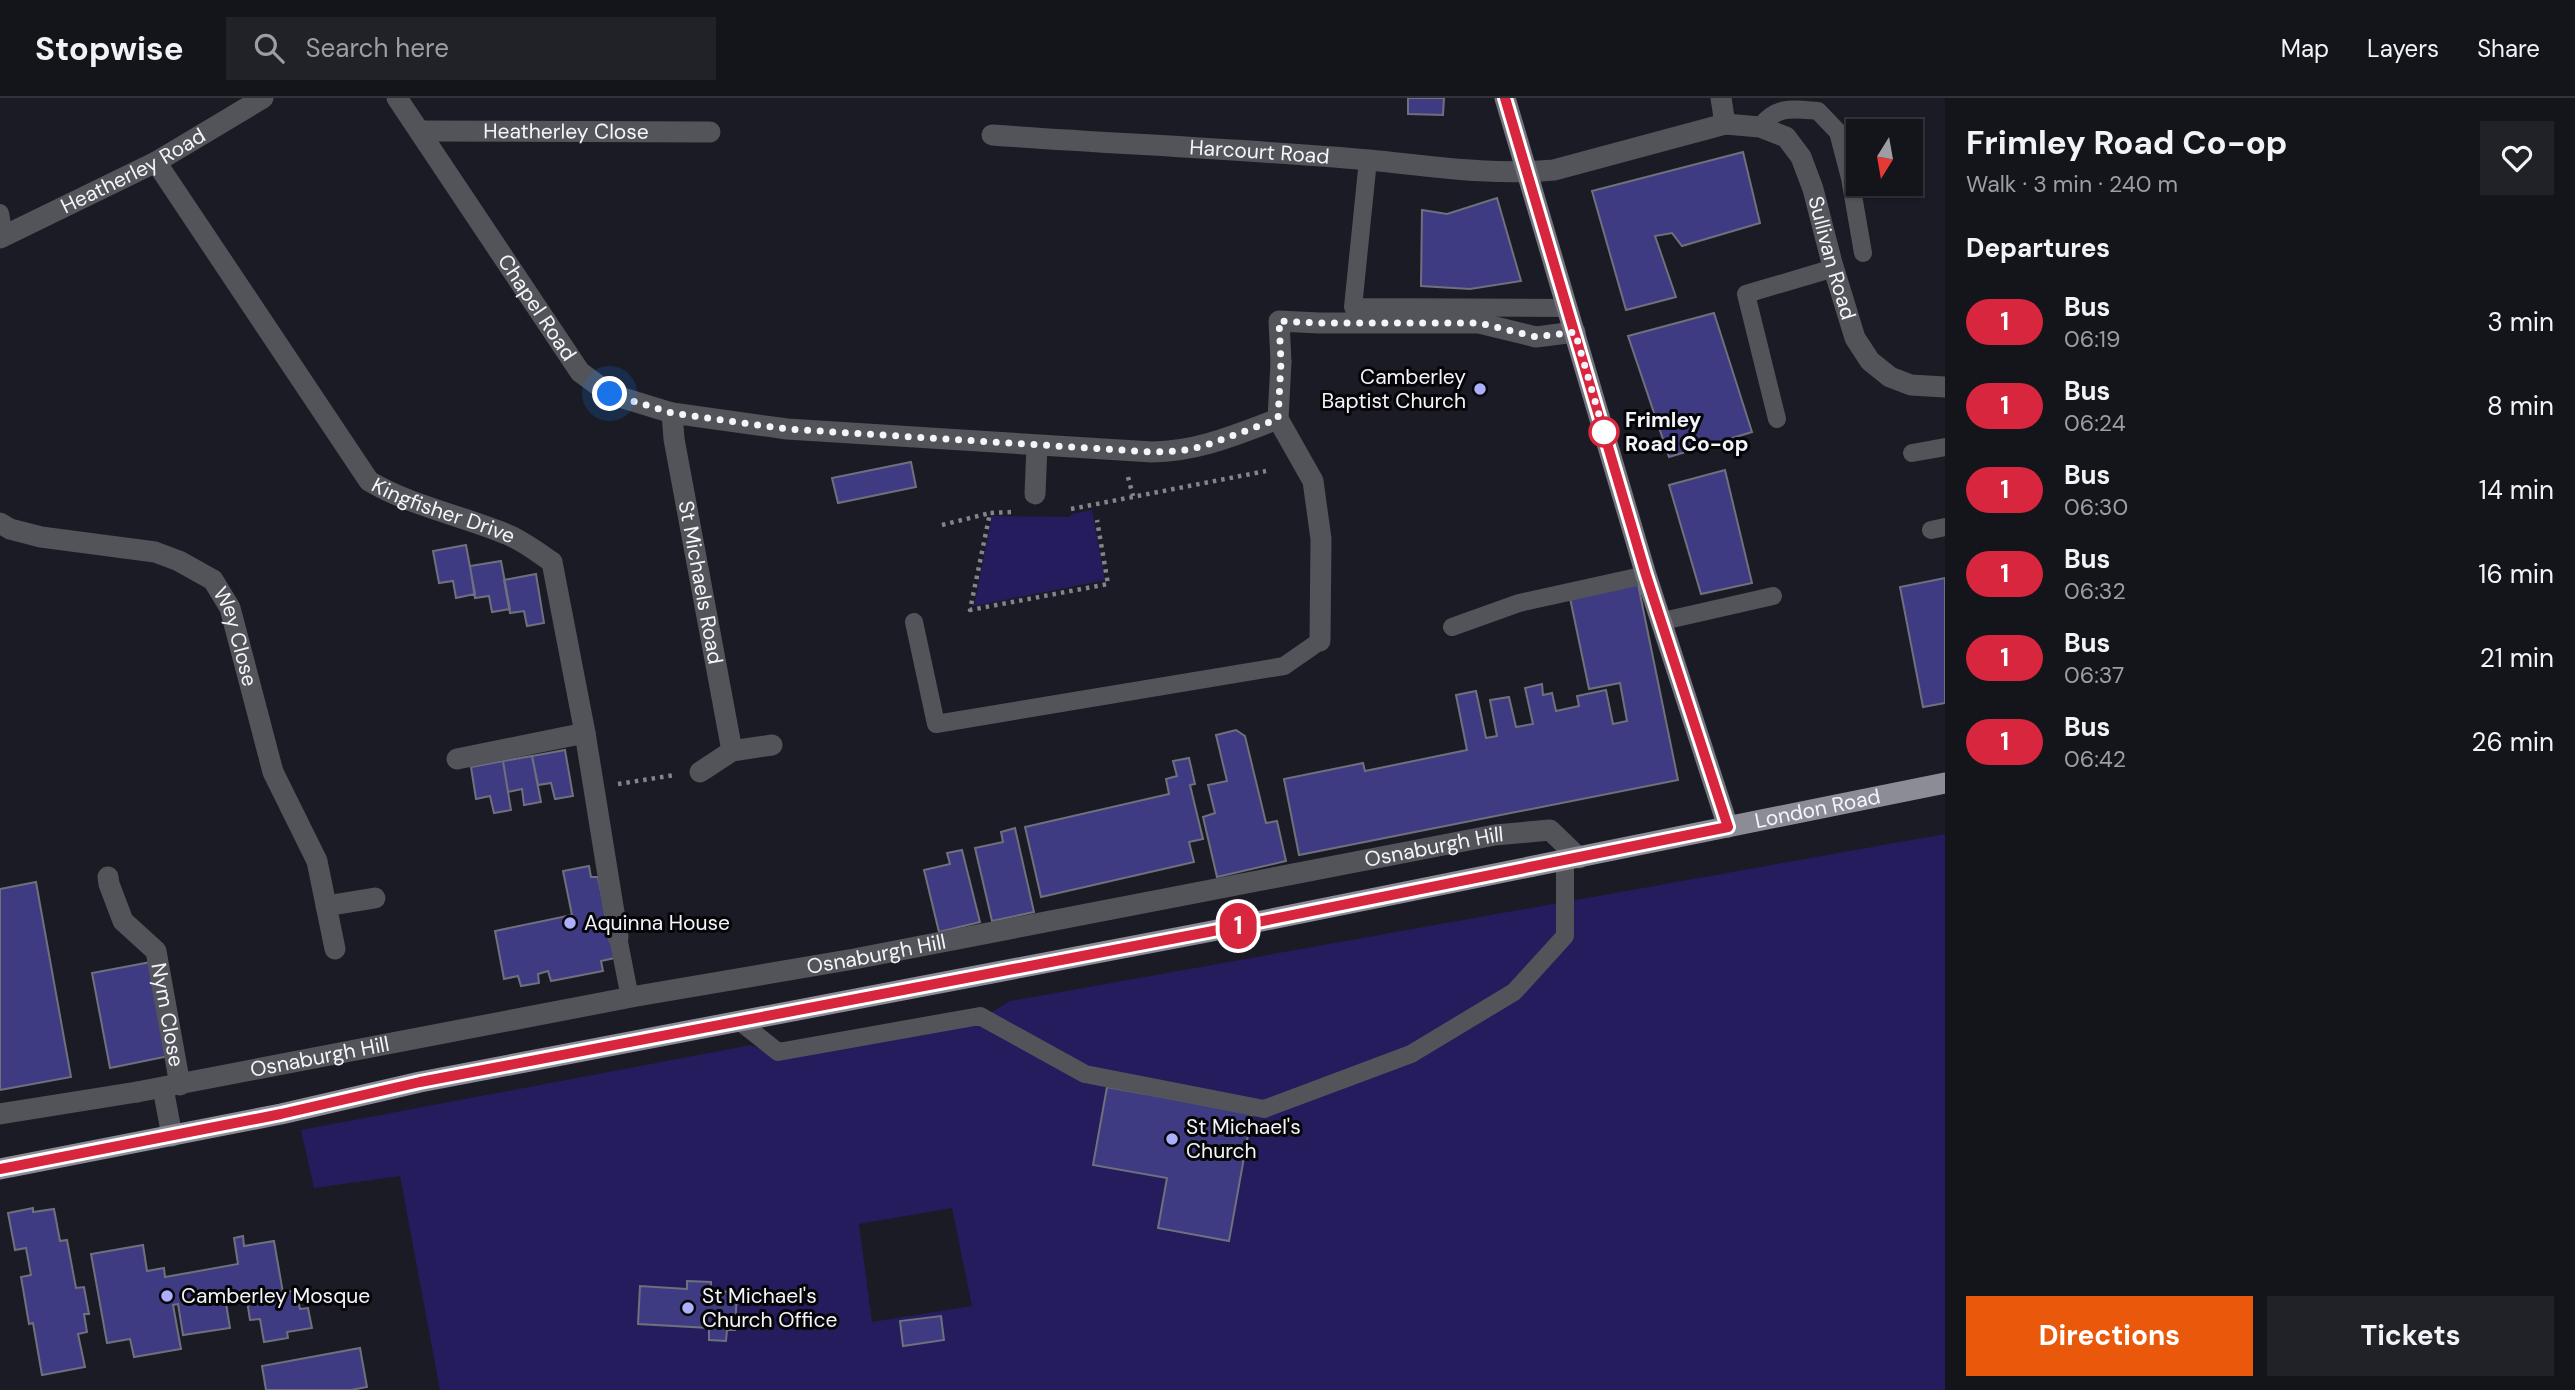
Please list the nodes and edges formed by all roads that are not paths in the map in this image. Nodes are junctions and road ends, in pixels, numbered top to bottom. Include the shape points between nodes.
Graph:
1 (263, 98) edge
2 (397, 98) edge
3 (1505, 98) edge
4 (1721, 98) edge
5 (1725, 124) junction
6 (1760, 127) junction
7 (421, 131) junction
8 (710, 132) dead end
9 (992, 135) dead end
10 (1368, 160) junction
11 (156, 162) junction
12 (1526, 173) junction
13 (0, 213) edge
14 (2, 237) edge
15 (1863, 253) dead end
16 (1834, 268) junction
17 (1567, 308) junction
18 (1575, 332) junction
19 (1945, 387) edge
20 (672, 413) junction
21 (1278, 419) junction
22 (1777, 419) dead end
23 (1037, 446) junction
24 (1945, 447) edge
25 (1912, 453) dead end
26 (1035, 494) dead end
27 (0, 523) edge
28 (1646, 575) junction
29 (1773, 596) dead end
30 (1663, 621) junction
31 (914, 622) dead end
32 (1452, 627) dead end
33 (1320, 641) joint
34 (585, 733) junction
35 (772, 745) dead end
36 (732, 751) junction
37 (457, 759) dead end
38 (700, 772) dead end
39 (1945, 783) edge
40 (1728, 827) junction
41 (1572, 859) junction
42 (108, 877) dead end
43 (375, 898) dead end
44 (326, 906) junction
45 (618, 937) joint
46 (335, 949) dead end
47 (629, 998) junction
48 (739, 1021) junction
49 (172, 1087) junction
50 (0, 1114) edge
51 (172, 1136) junction
52 (0, 1169) edge

1 - 11 street, Heatherley Road
2 - 7 street, Chapel Road
3 - 12 main road
4 - 5 street
5 - 6 street, Sullivan Road
5 - 12 street, Sullivan Road via 1554,170
6 - 15 lane via 1769,115 1788,108 1818,111 1838,132
6 - 16 street, Sullivan Road via 1786,137 1801,157
7 - 8 street, Heatherley Close
7 - 20 street, Chapel Road via 580,372 610,394
9 - 10 street, Harcourt Road
10 - 12 street, Harcourt Road
10 - 17 lane via 1353,307
11 - 14 street, Heatherley Road
11 - 34 street, Kingfisher Drive via 369,481 421,505 509,535 552,562
12 - 17 main road
13 - 14 lane
16 - 19 street, Sullivan Road via 1855,338 1870,361 1890,377 1911,385
16 - 22 lane via 1746,294
17 - 18 main road
18 - 21 street via 1536,337 1479,323 1279,321
18 - 28 main road
20 - 23 street, Chapel Road via 787,429
20 - 36 street, St Michaels Road
21 - 23 street, Chapel Road via 1180,451
21 - 33 street via 1313,481 1321,539
23 - 26 street
24 - 25 lane
27 - 44 street, Wey Close via 41,537 155,551 213,580 230,608 273,772 317,861
28 - 30 main road
28 - 32 lane via 1519,603
29 - 30 lane
30 - 40 main road
31 - 33 lane via 936,724 1284,666
34 - 37 street
34 - 45 street, Kingfisher Drive
35 - 36 street
36 - 38 street
39 - 40 main road, London Road
40 - 41 main road, London Road
41 - 47 street, Osnaburgh Hill via 1550,830 1495,835
41 - 48 main road, London Road
41 - 48 lane via 1565,936 1514,992 1411,1054 1264,1109 1085,1074 980,1016 778,1052
42 - 49 street, Nym Close via 123,921 156,951
43 - 44 street
44 - 46 street, Wey Close
45 - 47 lane, Kingfisher Drive
47 - 49 street, Osnaburgh Hill
48 - 51 main road, London Road via 420,1082
49 - 50 street, Osnaburgh Hill
49 - 51 street
51 - 52 main road, London Road

